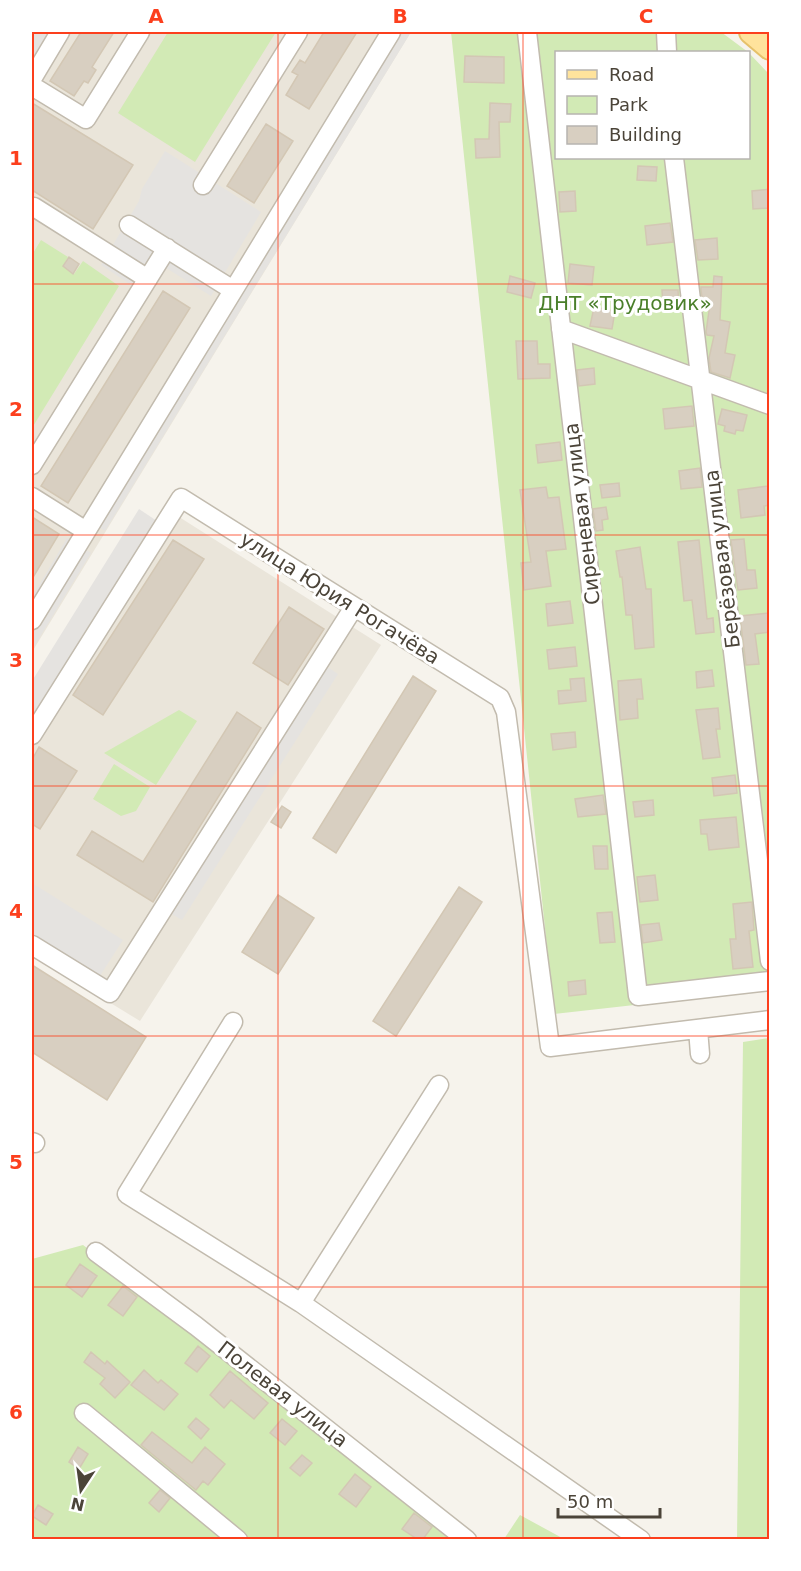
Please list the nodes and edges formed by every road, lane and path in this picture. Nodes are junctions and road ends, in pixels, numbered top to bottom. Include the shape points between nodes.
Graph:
1 (60, 32) edge
2 (140, 32) edge
3 (298, 32) edge
4 (391, 32) edge
5 (527, 32) edge
6 (666, 32) edge
7 (751, 32) edge
8 (770, 48) edge
9 (667, 51) edge
10 (32, 79) edge
11 (32, 86) edge
12 (674, 159) edge
13 (203, 185) dead end
14 (32, 208) edge
15 (129, 225) dead end
16 (167, 248) junction
17 (148, 279) junction
18 (233, 290) junction
19 (561, 329) junction
20 (700, 379) junction
21 (770, 405) edge
22 (32, 465) edge
23 (32, 497) edge
24 (86, 531) junction
25 (354, 607) junction
26 (32, 620) edge
27 (32, 735) edge
28 (32, 945) edge
29 (770, 961) edge
30 (770, 981) edge
31 (770, 1020) edge
32 (233, 1022) dead end
33 (698, 1029) junction
34 (700, 1054) dead end
35 (439, 1085) dead end
36 (96, 1252) dead end
37 (301, 1303) junction
38 (84, 1413) dead end
39 (238, 1539) edge
40 (467, 1539) edge
41 (641, 1539) edge

1 - 10 street
2 - 11 street via 86,118
3 - 13 street
4 - 18 street
5 - 19 street, Сиреневая улица
6 - 9 street
7 - 8 main road
12 - 20 street, Берёзовая улица
14 - 17 street
15 - 16 street
16 - 17 street
16 - 18 street
17 - 22 street
18 - 24 street
19 - 20 street
19 - 30 street, Сиреневая улица via 638,996
20 - 21 street
20 - 29 street, Берёзовая улица
23 - 24 street
24 - 26 street
25 - 27 street, улица Юрия Рогачёва via 181,498
25 - 28 street via 110,993
25 - 33 street, улица Юрия Рогачёва via 500,698 506,712 547,1053
31 - 33 street
32 - 37 street via 127,1194
33 - 34 street
35 - 37 street
36 - 40 street, Полевая улица
37 - 41 street
38 - 39 street

